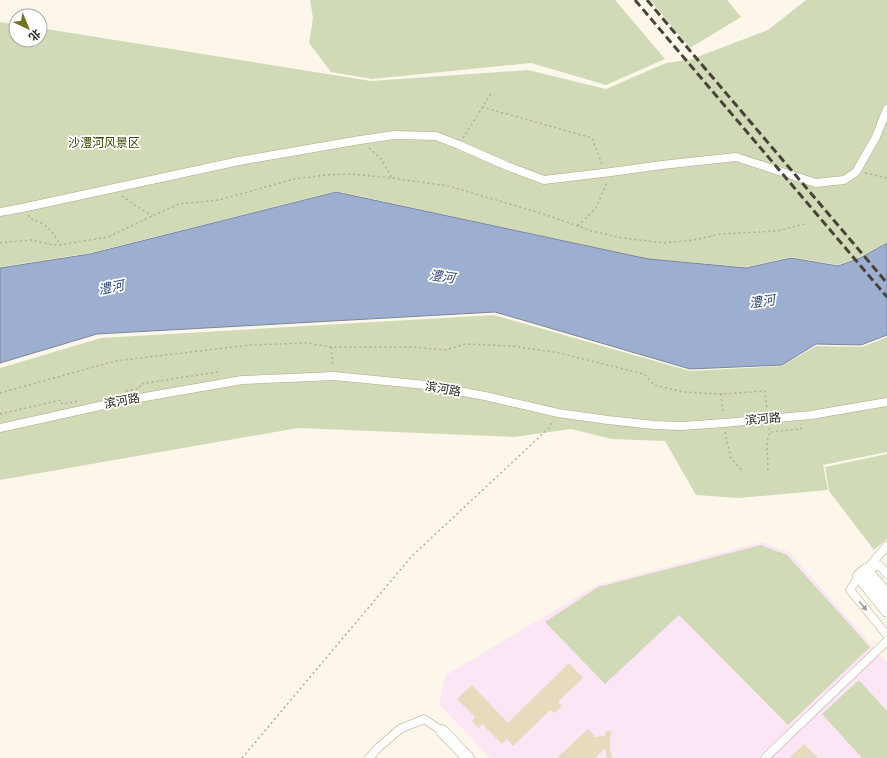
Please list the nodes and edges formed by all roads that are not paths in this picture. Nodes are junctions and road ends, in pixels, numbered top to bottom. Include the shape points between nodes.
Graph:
1 (887, 108) edge
2 (0, 212) edge
3 (887, 402) edge
4 (0, 428) edge
5 (887, 546) edge
6 (862, 573) junction
7 (887, 574) edge
8 (887, 595) edge
9 (887, 611) edge
10 (887, 635) edge
11 (887, 641) edge
12 (442, 731) joint
13 (369, 758) edge
14 (468, 758) edge
15 (765, 758) edge

1 - 2 street via 876,137 856,172 844,180 816,183 736,157 544,180 436,136 394,135 239,161
3 - 4 street, 滨河路 via 811,415 682,426 654,425 558,413 426,385 334,376 242,380 122,400
5 - 6 street
6 - 7 street via 879,565
6 - 8 main road
6 - 9 main road
6 -> 10 street via 850,590
11 - 15 street
12 - 13 street via 424,719 400,729
12 - 14 main road

